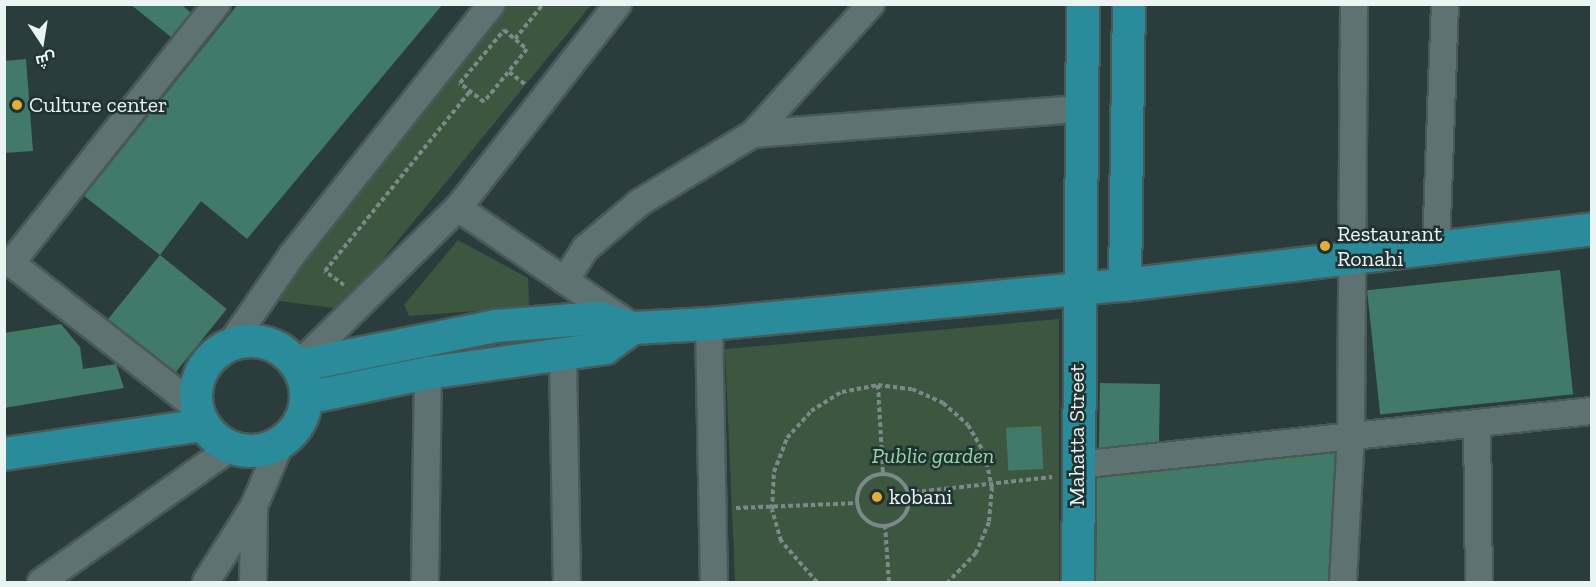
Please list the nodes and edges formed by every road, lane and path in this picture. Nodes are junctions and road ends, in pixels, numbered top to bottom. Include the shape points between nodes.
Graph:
1 (217, 4) edge
2 (492, 4) edge
3 (543, 4) edge
4 (618, 4) edge
5 (871, 4) edge
6 (1083, 4) edge
7 (1129, 4) edge
8 (1354, 4) edge
9 (1445, 4) edge
10 (515, 39) junction
11 (470, 91) junction
12 (1081, 109) junction
13 (753, 134) junction
14 (458, 208) junction
15 (1592, 229) edge
16 (1436, 248) junction
17 (1350, 258) junction
18 (8, 263) edge
19 (565, 281) junction
20 (1125, 285) junction
21 (1078, 288) junction
22 (366, 302) junction
23 (709, 324) junction
24 (633, 328) junction
25 (230, 345) junction
26 (563, 357) junction
27 (297, 366) junction
28 (428, 373) junction
29 (878, 385) junction
30 (306, 398) junction
31 (1592, 411) edge
32 (201, 416) junction
33 (1477, 423) junction
34 (1351, 436) junction
35 (281, 442) junction
36 (232, 447) junction
37 (4, 454) edge
38 (1077, 465) junction
39 (883, 475) junction
40 (992, 487) junction
41 (907, 493) junction
42 (858, 503) junction
43 (255, 506) junction
44 (712, 507) junction
45 (772, 508) junction
46 (885, 525) junction
47 (41, 582) edge
48 (206, 582) edge
49 (253, 582) edge
50 (425, 582) edge
51 (567, 582) edge
52 (714, 582) edge
53 (817, 582) edge
54 (889, 582) edge
55 (948, 582) edge
56 (1078, 582) edge
57 (1343, 582) edge
58 (1479, 582) edge

1 - 18 street
2 - 25 street via 292,255
3 - 10 path
4 - 14 street
5 - 13 street
6 - 12 main road, Mahatta Street
7 - 20 main road
8 - 17 street
9 - 16 street
10 - 11 path via 504,30 460,83
10 - 11 path via 527,49 484,102
11 - 22 path via 326,271
12 - 13 street
12 - 21 main road, Mahatta Street
13 - 19 street via 639,203 586,248
14 - 19 street
14 - 22 street
15 - 16 main road
16 - 17 main road
17 - 20 main road
17 - 34 street
18 - 32 street
19 - 24 street
20 - 21 main road
21 - 23 main road
21 - 38 main road, Mahatta Street
22 - 27 street
23 - 24 main road
23 - 44 street
24 - 26 main road via 605,348
24 - 27 main road via 600,318 495,326
25 - 27 main road via 267,343
25 - 32 main road via 202,370
26 - 28 main road
26 - 51 street
27 - 30 main road
28 - 30 main road
28 - 50 street
29 - 39 path
29 - 40 path via 912,389 943,403 968,425 985,455
29 - 45 path via 842,392 799,425 774,472
30 - 35 main road via 303,415
31 - 33 street
32 - 36 main road
32 - 37 main road
33 - 34 street
33 - 58 street
34 - 38 street
34 - 57 street
35 - 36 main road via 249,451
35 - 43 street
36 - 47 street
38 - 40 path via 1044,481
38 - 56 main road, Mahatta Street
39 - 41 path via 900,479
39 - 42 path via 864,482
40 - 41 path
40 - 55 path via 989,522 976,553
41 - 46 path via 905,515
42 - 45 path
42 - 46 path via 864,517
43 - 48 street
43 - 49 street
44 - 45 path
44 - 52 street
45 - 53 path via 781,541
46 - 54 path

